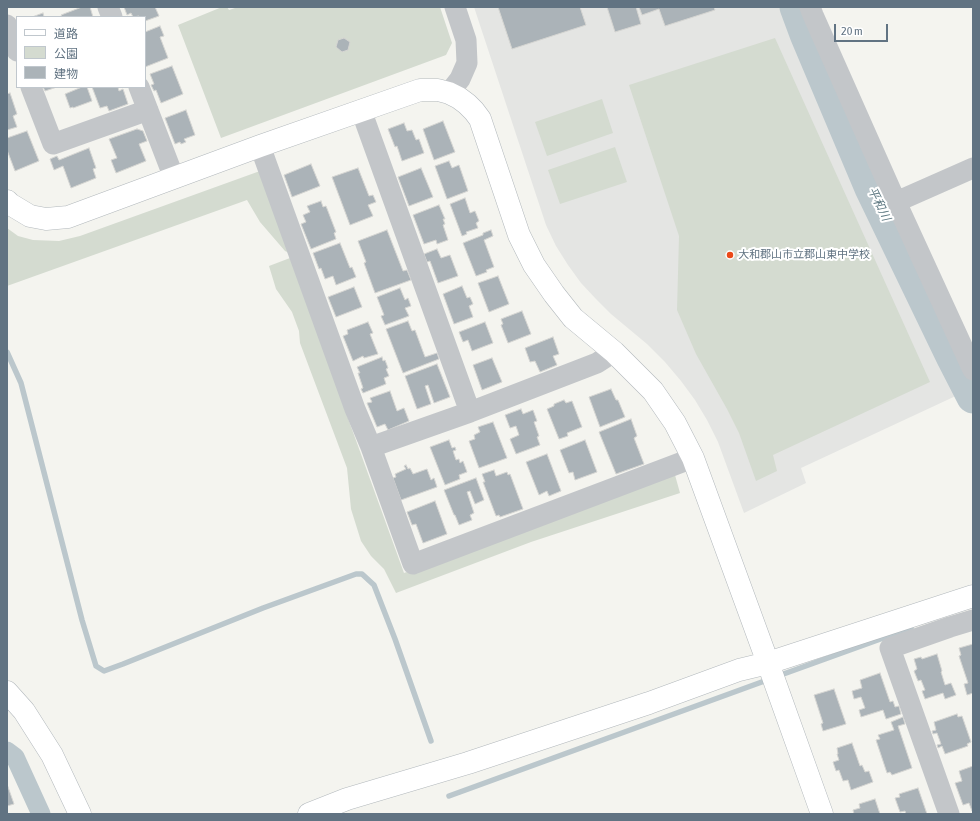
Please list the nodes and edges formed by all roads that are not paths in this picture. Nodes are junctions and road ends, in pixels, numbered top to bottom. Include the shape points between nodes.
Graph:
1 (455, 7) edge
2 (810, 7) edge
3 (7, 25) edge
4 (16, 48) edge
5 (31, 88) edge
6 (139, 88) edge
7 (449, 93) junction
8 (148, 110) junction
9 (362, 110) junction
10 (260, 146) junction
11 (973, 168) edge
12 (174, 178) junction
13 (7, 200) edge
14 (896, 202) junction
15 (614, 352) junction
16 (973, 370) edge
17 (470, 412) junction
18 (370, 447) junction
19 (693, 458) junction
20 (973, 596) edge
21 (973, 620) edge
22 (768, 662) junction
23 (7, 692) edge
24 (80, 814) edge
25 (309, 814) edge
26 (822, 814) edge
27 (949, 814) edge

1 - 7 street via 466,40 467,62 460,79
2 - 14 street
3 - 4 street
5 - 8 street via 53,144
6 - 8 street
7 - 9 street via 420,90
7 - 15 street via 467,104 480,119 519,235 534,265 573,318
8 - 12 street
9 - 10 street
9 - 17 street
10 - 12 street
10 - 18 street
11 - 14 street
12 - 13 street via 68,217 46,219 30,216
14 - 16 street
15 - 17 street via 597,363
15 - 19 street via 653,391 675,423
17 - 18 street
18 - 19 street via 413,564
19 - 22 street
20 - 22 street
21 - 27 street via 890,648
22 - 25 street via 468,763 347,799
22 - 26 street
23 - 24 street via 24,711 52,755

